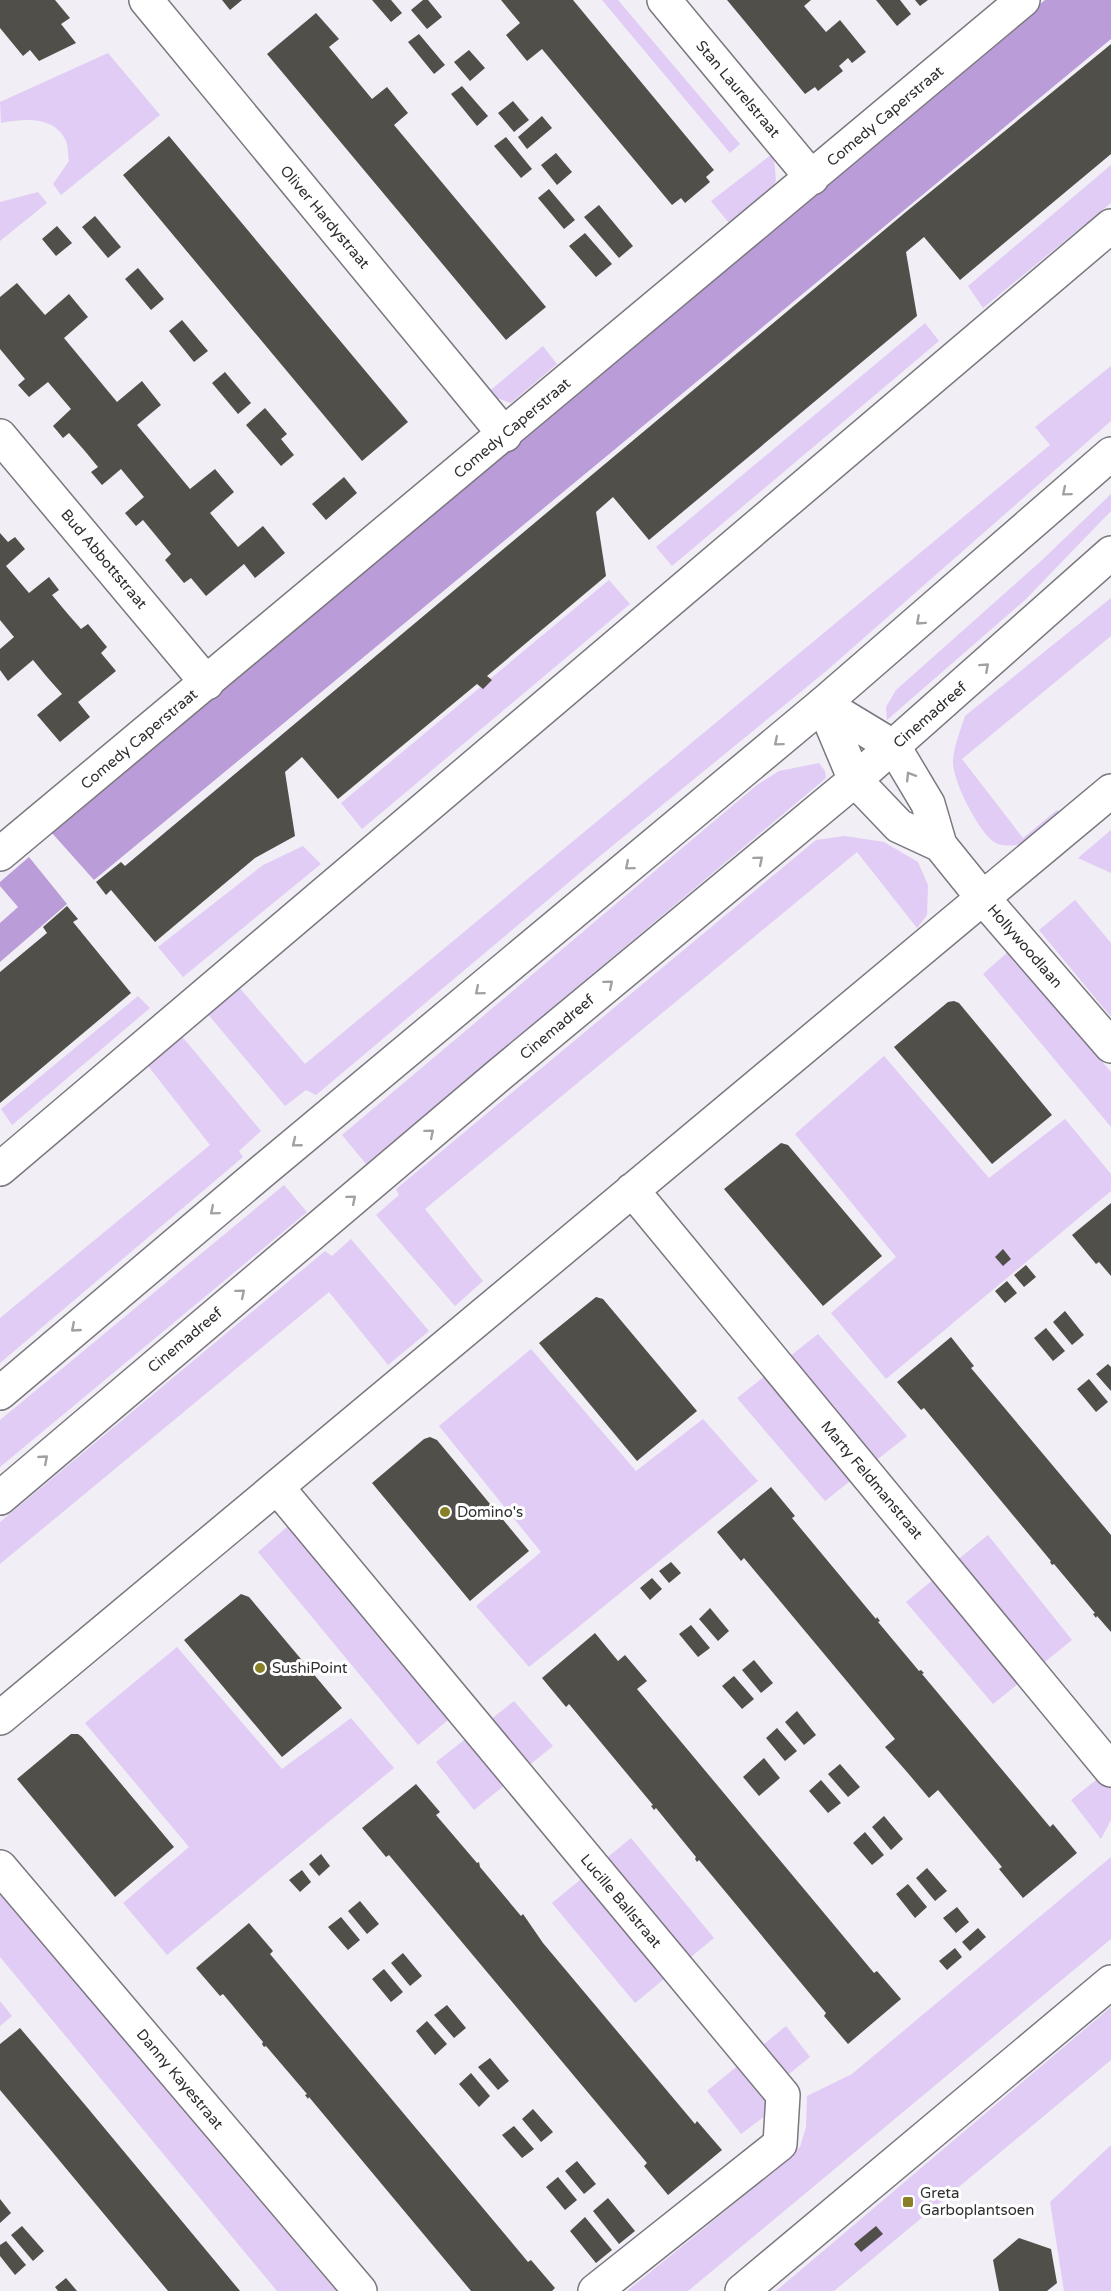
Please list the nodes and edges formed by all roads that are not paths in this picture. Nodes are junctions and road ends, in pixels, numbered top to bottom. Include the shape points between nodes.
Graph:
1 (146, 0) edge
2 (664, 0) edge
3 (1023, 0) edge
4 (812, 178) junction
5 (1111, 226) edge
6 (505, 435) junction
7 (0, 436) edge
8 (1111, 454) edge
9 (1111, 554) edge
10 (207, 683) junction
11 (823, 704) junction
12 (894, 747) junction
13 (855, 780) junction
14 (1111, 791) edge
15 (940, 845) junction
16 (0, 854) edge
17 (982, 897) junction
18 (1111, 1046) edge
19 (0, 1169) edge
20 (632, 1191) junction
21 (0, 1393) edge
22 (277, 1487) junction
23 (0, 1498) edge
24 (0, 1718) edge
25 (1111, 1770) edge
26 (0, 1867) edge
27 (1111, 1982) edge
28 (360, 2291) edge
29 (595, 2291) edge
30 (742, 2291) edge

1 - 6 street, Oliver Hardystraat
2 - 4 street, Stan Laurelstraat
3 - 4 street, Comedy Caperstraat
4 - 6 street, Comedy Caperstraat
5 - 19 street
6 - 10 street, Comedy Caperstraat
7 - 10 street, Bud Abbottstraat
8 -> 11 street
12 -> 9 street, Cinemadreef
10 - 16 street, Comedy Caperstraat
11 - 12 street, Hollywoodlaan
11 - 13 street, Hollywoodlaan
11 -> 21 street
12 - 13 street, Cinemadreef
15 -> 12 street, Hollywoodlaan via 928,804
13 - 15 street, Hollywoodlaan via 899,826
23 -> 13 street, Cinemadreef
14 - 17 street
15 - 17 street, Hollywoodlaan
17 - 18 street, Hollywoodlaan
17 - 20 street
20 - 22 street
20 - 25 street, Marty Feldmanstraat
22 - 24 street
22 - 29 street, Lucille Ballstraat via 783,2095 780,2144
26 - 28 street, Danny Kayestraat
27 - 30 street

